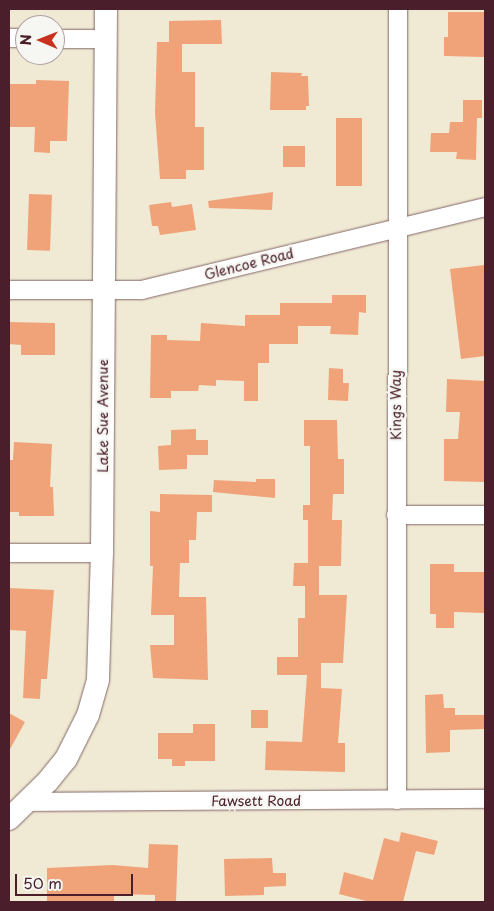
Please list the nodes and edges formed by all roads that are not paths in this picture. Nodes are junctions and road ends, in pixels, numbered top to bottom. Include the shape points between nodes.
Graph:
1 (106, 9) edge
2 (398, 9) edge
3 (65, 39) edge
4 (106, 39) junction
5 (485, 207) edge
6 (397, 228) junction
7 (9, 290) edge
8 (104, 290) junction
9 (396, 515) junction
10 (485, 515) edge
11 (9, 553) edge
12 (102, 553) junction
13 (485, 799) edge
14 (396, 800) junction
15 (27, 802) junction
16 (9, 819) edge

1 - 4 street, Lake Sue Avenue
2 - 6 street, Kings Way
3 - 4 street
4 - 8 street, Lake Sue Avenue
5 - 6 street, Glencoe Road
6 - 8 street, Glencoe Road via 142,290
6 - 9 street, Kings Way
7 - 8 street, Glencoe Road
8 - 12 street, Lake Sue Avenue
9 - 10 street
9 - 14 street, Kings Way
11 - 12 street
12 - 15 street, Lake Sue Avenue via 100,663 94,696 66,759
13 - 14 street, Fawsett Road
14 - 15 street, Fawsett Road
15 - 16 street, Lake Sue Avenue

